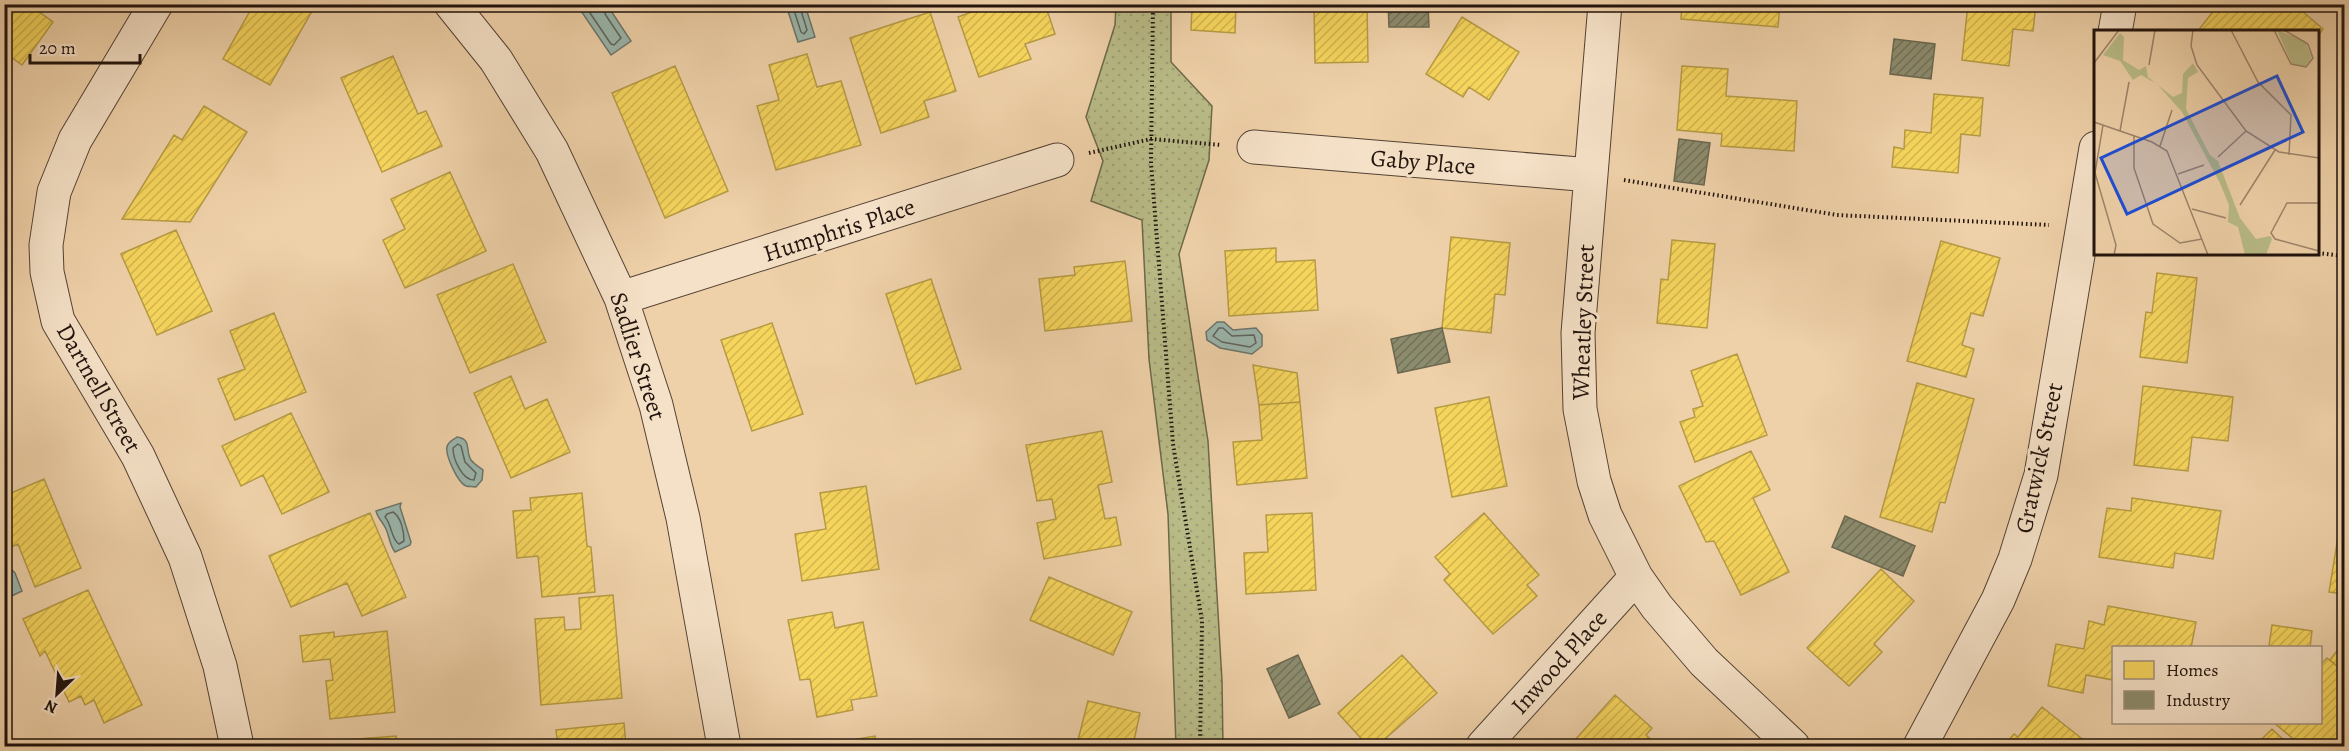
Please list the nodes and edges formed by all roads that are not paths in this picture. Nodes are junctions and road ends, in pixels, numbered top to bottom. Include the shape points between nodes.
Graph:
1 (156, 4) edge
2 (451, 4) edge
3 (1605, 4) edge
4 (2120, 4) edge
5 (2115, 30) edge
6 (1254, 147) road end
7 (2094, 159) edge
8 (1057, 160) road end
9 (1591, 175) junction
10 (621, 298) junction
11 (1636, 577) junction
12 (237, 747) edge
13 (724, 747) edge
14 (1482, 747) edge
15 (1793, 747) edge
16 (1920, 747) edge

1 - 12 street, Dartnell Street via 75,140 54,192 46,245 47,272 58,321 138,456 185,557 220,666
2 - 10 street, Sadlier Street via 496,60 552,151
3 - 9 street, Wheatley Street
4 - 5 street
6 - 9 street, Gaby Place
7 - 16 street, Gratwick Street via 2040,475 2015,559 1998,600
8 - 10 street, Humphris Place
9 - 11 street, Wheatley Street via 1578,333 1580,409 1605,515
10 - 13 street, Sadlier Street via 657,405 683,518
11 - 14 street, Inwood Place
11 - 15 street, Wheatley Street via 1704,662

